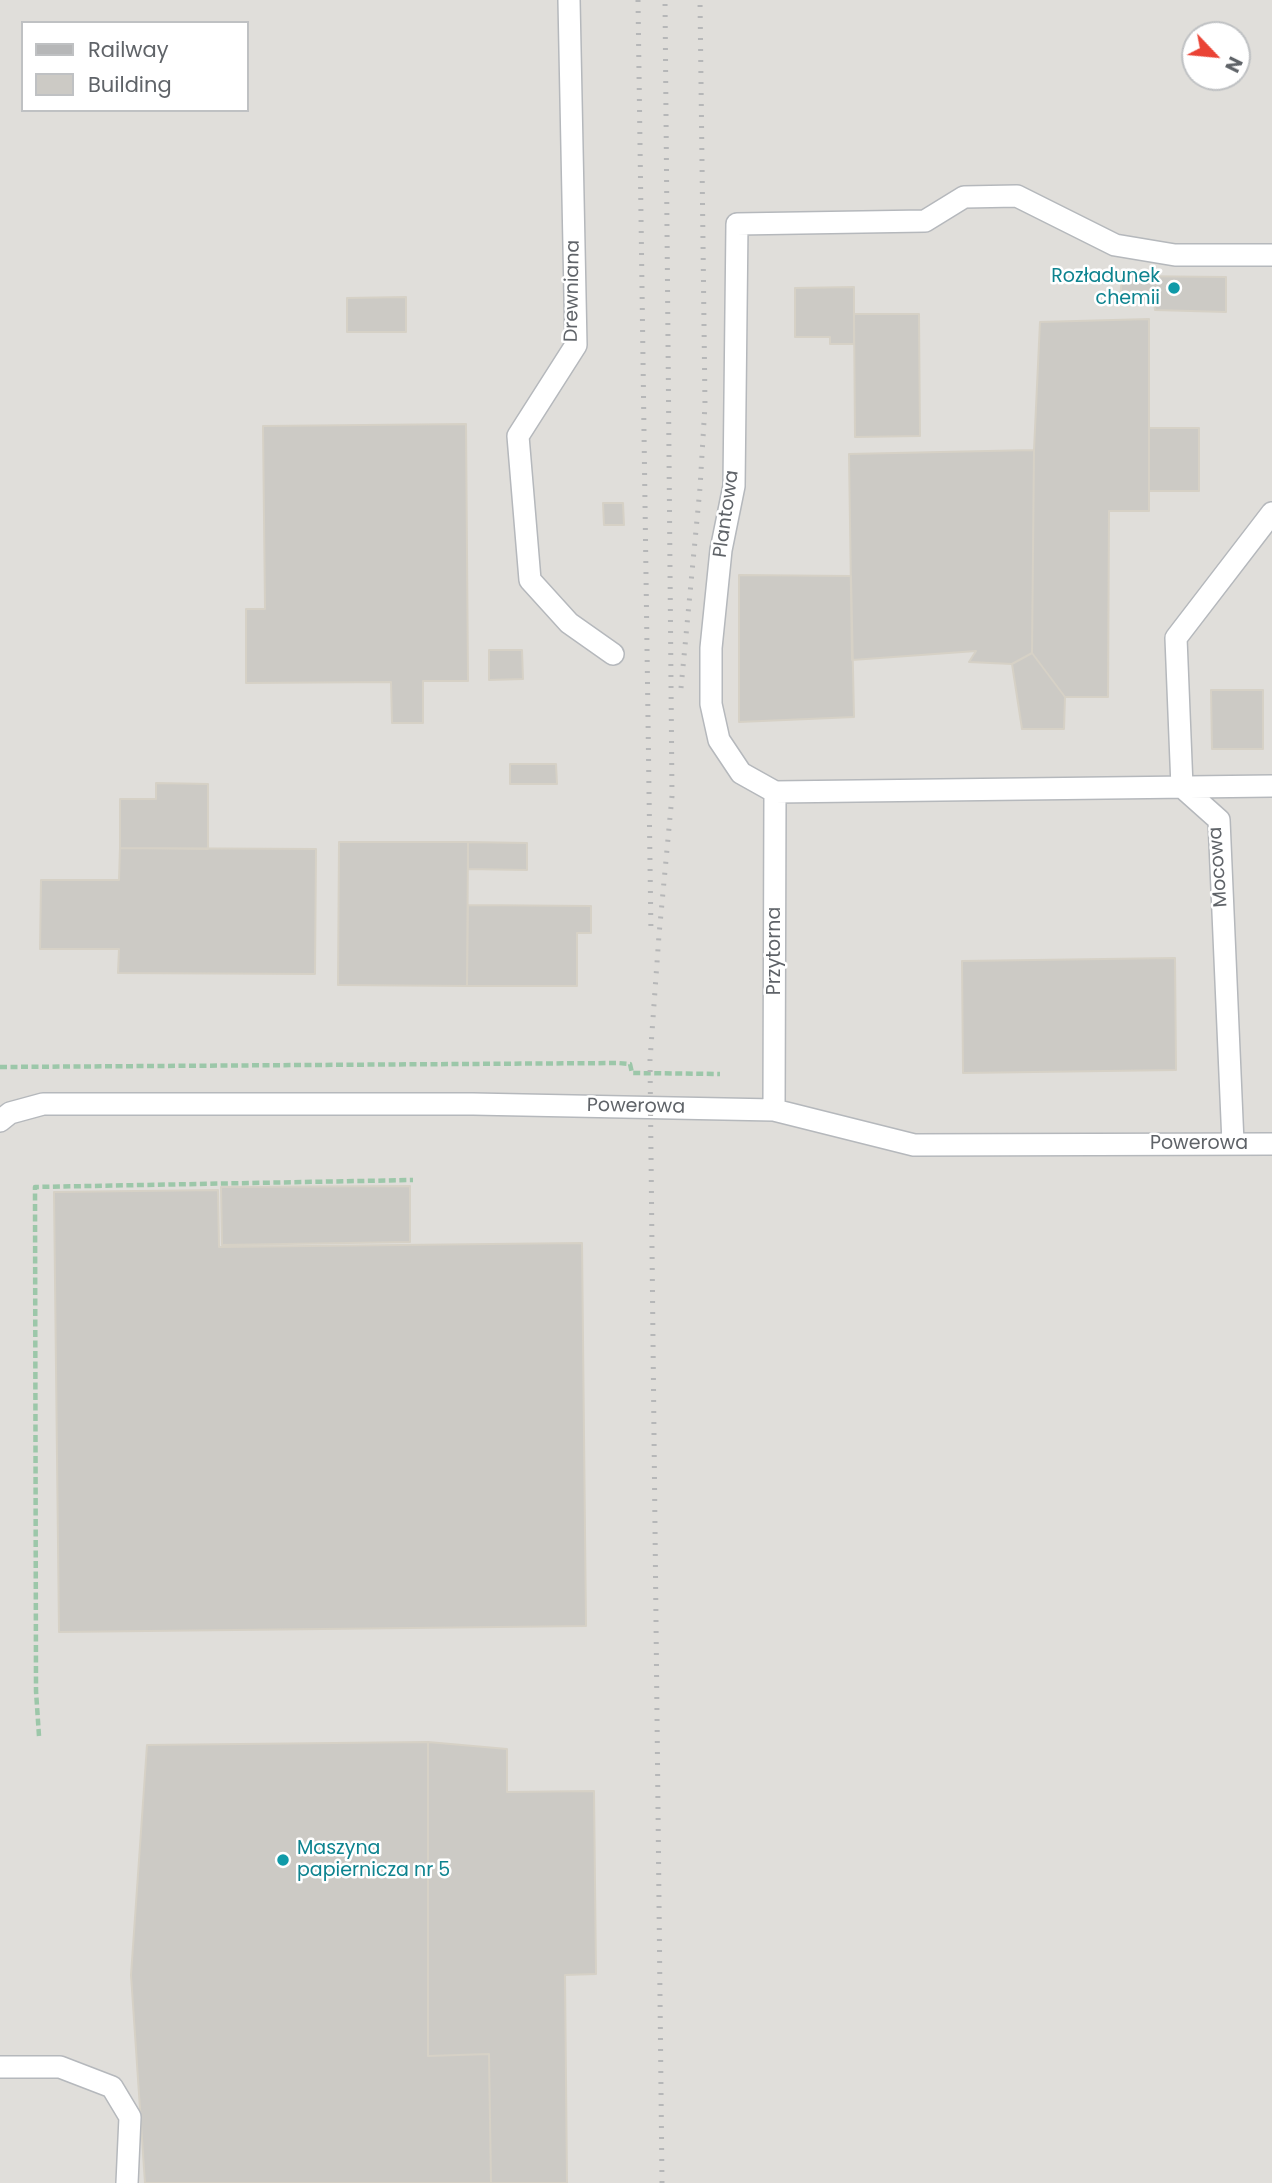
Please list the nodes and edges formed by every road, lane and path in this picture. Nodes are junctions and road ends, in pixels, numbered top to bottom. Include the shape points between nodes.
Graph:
1 (569, 0) edge
2 (1272, 255) edge
3 (1272, 513) edge
4 (613, 654) dead end
5 (1272, 786) edge
6 (1182, 787) junction
7 (775, 792) junction
8 (0, 1067) edge
9 (720, 1074) dead end
10 (775, 1110) junction
11 (0, 1121) edge
12 (1233, 1143) junction
13 (1272, 1144) edge
14 (413, 1180) dead end
15 (39, 1736) dead end
16 (2, 2070) edge
17 (127, 2183) edge

1 - 4 lane, Drewniana via 576,345 518,436 530,580 569,623
2 - 7 lane, Plantowa via 1175,255 1115,246 1017,196 964,197 925,221 737,224 734,486 721,550 712,635 711,704 719,740 741,773
3 - 6 lane via 1176,638
5 - 6 lane, Plantowa
6 - 7 lane, Plantowa
6 - 12 lane, Mocowa via 1219,820
7 - 10 lane, Przytorna
8 - 9 path via 618,1063 630,1064 632,1073
10 - 11 lane, Powerowa via 473,1104 43,1104 10,1113
10 - 12 lane, Powerowa via 914,1145
12 - 13 lane, Powerowa
14 - 15 path via 35,1187
16 - 17 lane via 60,2067 111,2087 130,2117

